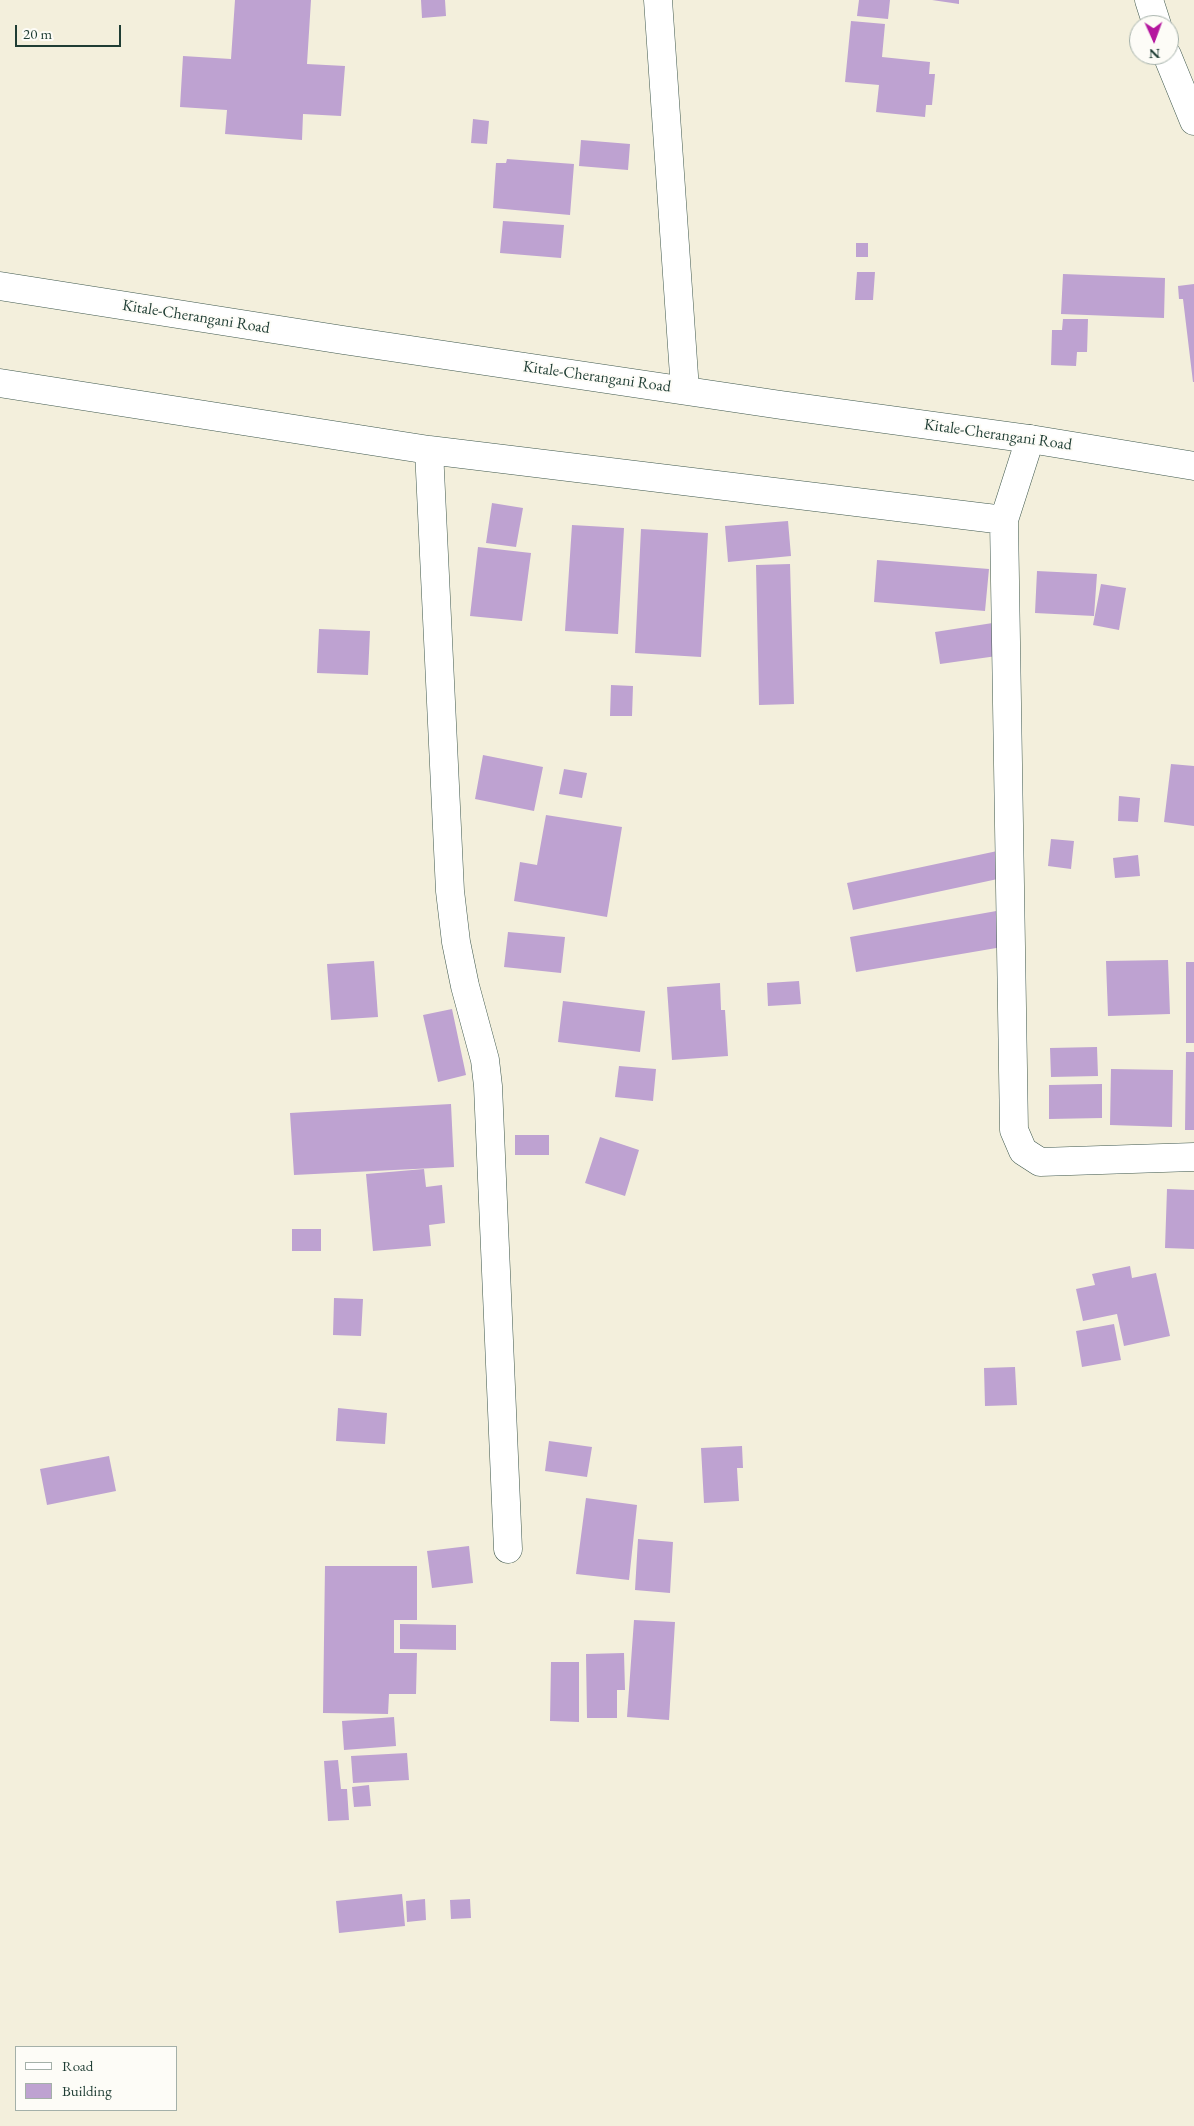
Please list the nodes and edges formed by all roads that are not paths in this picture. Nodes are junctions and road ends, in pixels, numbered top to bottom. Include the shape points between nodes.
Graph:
1 (658, 0) edge
2 (1149, 0) edge
3 (1154, 15) edge
4 (1178, 65) edge
5 (1194, 121) edge
6 (0, 286) edge
7 (0, 383) edge
8 (685, 390) junction
9 (1030, 439) junction
10 (429, 450) junction
11 (1194, 466) edge
12 (1004, 520) junction
13 (1194, 1157) edge
14 (508, 1548) dead end

1 - 8 street
2 - 3 street
4 - 5 street
6 - 8 street, Kitale-Cherangani Road
7 - 10 street
8 - 9 street, Kitale-Cherangani Road
9 - 11 street, Kitale-Cherangani Road
9 - 12 street
10 - 12 street
10 - 14 street via 450,891 458,951 485,1060 488,1086
12 - 13 street via 1014,1130 1023,1150 1040,1162

